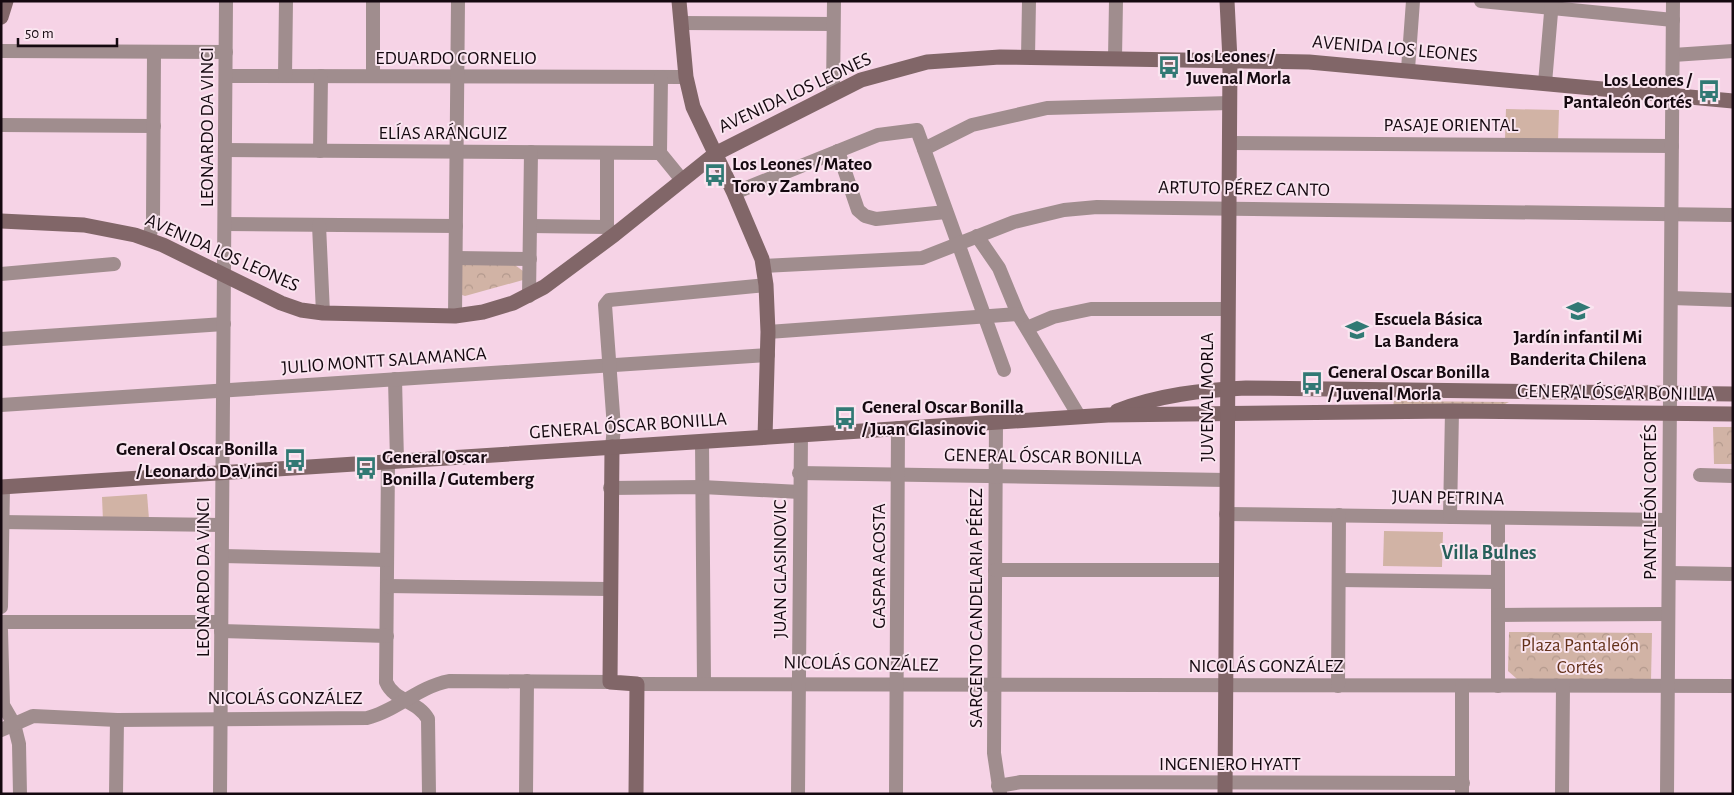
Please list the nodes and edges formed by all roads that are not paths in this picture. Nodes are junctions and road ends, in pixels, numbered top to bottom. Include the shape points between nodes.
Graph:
1 (6, 1) edge
2 (226, 1) edge
3 (286, 1) edge
4 (373, 1) edge
5 (458, 1) edge
6 (678, 1) edge
7 (834, 1) edge
8 (1029, 1) edge
9 (1116, 1) edge
10 (1227, 1) edge
11 (1413, 1) edge
12 (1480, 1) edge
13 (1485, 1) edge
14 (1673, 1) edge
15 (1552, 5) edge
16 (1, 17) edge
17 (1673, 20) junction
18 (681, 23) junction
19 (834, 24) junction
20 (1, 51) edge
21 (1733, 51) edge
22 (154, 52) junction
23 (226, 52) junction
24 (1673, 55) junction
25 (1028, 57) junction
26 (1115, 58) junction
27 (1230, 60) junction
28 (1408, 69) junction
29 (226, 76) junction
30 (286, 76) junction
31 (321, 76) junction
32 (373, 76) junction
33 (458, 76) junction
34 (661, 77) junction
35 (686, 77) junction
36 (1546, 83) junction
37 (833, 93) junction
38 (1672, 96) junction
39 (1733, 101) edge
40 (1230, 103) junction
41 (1, 125) edge
42 (154, 126) junction
43 (1229, 143) junction
44 (1672, 146) junction
45 (924, 149) junction
46 (225, 150) junction
47 (320, 151) junction
48 (838, 151) junction
49 (457, 152) junction
50 (531, 152) junction
51 (607, 153) junction
52 (660, 153) junction
53 (715, 154) junction
54 (682, 180) junction
55 (734, 192) junction
56 (1228, 208) junction
57 (946, 212) junction
58 (1672, 214) junction
59 (1733, 215) edge
60 (1, 221) edge
61 (224, 224) junction
62 (320, 225) junction
63 (456, 226) junction
64 (530, 226) junction
65 (610, 231) junction
66 (977, 236) junction
67 (148, 239) junction
68 (959, 244) junction
69 (456, 258) junction
70 (530, 259) junction
71 (114, 264) dead end
72 (763, 266) junction
73 (1, 274) edge
74 (226, 277) junction
75 (766, 285) junction
76 (529, 296) junction
77 (1671, 298) junction
78 (1733, 300) edge
79 (1227, 309) junction
80 (323, 313) junction
81 (1018, 314) junction
82 (455, 316) junction
83 (984, 318) junction
84 (224, 324) junction
85 (1027, 328) junction
86 (768, 332) junction
87 (1, 339) edge
88 (768, 355) junction
89 (610, 366) junction
90 (1004, 370) dead end
91 (395, 379) junction
92 (1226, 389) junction
93 (223, 390) junction
94 (1670, 393) junction
95 (1733, 394) edge
96 (1, 405) edge
97 (1452, 411) junction
98 (1108, 414) junction
99 (1670, 414) junction
100 (1733, 414) edge
101 (1226, 415) junction
102 (1079, 416) junction
103 (996, 422) junction
104 (898, 428) junction
105 (801, 435) junction
106 (765, 437) junction
107 (702, 441) junction
108 (612, 447) junction
109 (392, 461) junction
110 (223, 472) junction
111 (799, 473) junction
112 (899, 475) junction
113 (1700, 475) dead end
114 (996, 476) junction
115 (1733, 476) edge
116 (1226, 480) junction
117 (702, 486) junction
118 (2, 487) edge
119 (610, 488) junction
120 (800, 492) junction
121 (1226, 514) junction
122 (1339, 515) junction
123 (1450, 517) junction
124 (1498, 518) junction
125 (1669, 520) junction
126 (2, 522) edge
127 (222, 525) junction
128 (222, 556) junction
129 (387, 560) junction
130 (995, 570) junction
131 (1226, 570) junction
132 (1669, 573) junction
133 (1733, 574) edge
134 (1339, 580) junction
135 (1498, 582) junction
136 (387, 586) junction
137 (609, 589) junction
138 (1, 607) edge
139 (1668, 614) junction
140 (1498, 615) junction
141 (1, 622) edge
142 (221, 626) junction
143 (1, 630) edge
144 (387, 636) junction
145 (527, 681) junction
146 (610, 682) junction
147 (704, 683) junction
148 (799, 683) junction
149 (637, 684) junction
150 (897, 684) junction
151 (994, 685) junction
152 (1225, 685) junction
153 (1338, 686) junction
154 (1462, 686) junction
155 (1498, 686) junction
156 (1563, 686) junction
157 (1668, 686) junction
158 (1733, 686) edge
159 (405, 700) junction
160 (221, 718) junction
161 (116, 720) junction
162 (8, 727) edge
163 (1225, 788) edge
164 (1462, 788) edge
165 (999, 790) edge
166 (20, 794) edge
167 (116, 794) edge
168 (220, 794) edge
169 (429, 794) edge
170 (526, 794) edge
171 (636, 794) edge
172 (798, 794) edge
173 (896, 794) edge
174 (1562, 794) edge
175 (1667, 794) edge

1 - 16 street
2 - 23 street, LEONARDO DA VINCI
3 - 30 street
4 - 32 street
5 - 33 street
6 - 18 street
7 - 19 street
8 - 25 street
9 - 26 street
10 - 27 street, JUVENAL MORLA
11 - 28 street
12 - 13 street
13 - 15 street
14 - 17 street, PANTALEÓN CORTÉS
15 - 17 street
15 - 36 street
17 - 24 street, PANTALEÓN CORTÉS
18 - 19 street
18 - 35 street
19 - 37 street
20 - 22 street
21 - 24 street
22 - 23 street
22 - 42 street
23 - 29 street, LEONARDO DA VINCI
24 - 38 street, PANTALEÓN CORTÉS
25 - 26 street, AVENIDA LOS LEONES
25 - 37 street, AVENIDA LOS LEONES via 927,62 884,72
26 - 27 street, AVENIDA LOS LEONES
27 - 28 street, AVENIDA LOS LEONES
27 - 40 street, JUVENAL MORLA
28 - 36 street, AVENIDA LOS LEONES
29 - 30 street, EDUARDO CORNELIO
29 - 46 street, LEONARDO DA VINCI
30 - 31 street, EDUARDO CORNELIO
31 - 32 street, EDUARDO CORNELIO
31 - 47 street
32 - 33 street, EDUARDO CORNELIO
33 - 34 street, EDUARDO CORNELIO
33 - 49 street
34 - 35 street, EDUARDO CORNELIO
34 - 52 street
35 - 53 street via 693,107
36 - 38 street, AVENIDA LOS LEONES
37 - 53 street, AVENIDA LOS LEONES
38 - 39 street, AVENIDA LOS LEONES
38 - 44 street, PANTALEÓN CORTÉS
40 - 43 street, JUVENAL MORLA
40 - 45 street via 1047,108 972,125
41 - 42 street
42 - 67 street via 153,221
43 - 44 street, PASAJE ORIENTAL
43 - 56 street, JUVENAL MORLA
44 - 58 street, PANTALEÓN CORTÉS
45 - 48 street via 917,130 878,135
45 - 57 street
46 - 47 street, ELÍAS ARÁNGUIZ
46 - 61 street, LEONARDO DA VINCI
47 - 49 street, ELÍAS ARÁNGUIZ
48 - 55 street
48 - 57 street via 858,210 865,216 876,219
49 - 50 street, ELÍAS ARÁNGUIZ
49 - 63 street
50 - 51 street, ELÍAS ARÁNGUIZ
50 - 64 street
51 - 52 street, ELÍAS ARÁNGUIZ
51 - 65 street
52 - 54 street
53 - 54 street, AVENIDA LOS LEONES
53 - 55 street
54 - 65 street, AVENIDA LOS LEONES
55 - 72 street
56 - 58 street, ARTUTO PÉREZ CANTO
56 - 66 street, ARTUTO PÉREZ CANTO via 1080,208 1027,218
56 - 79 street, JUVENAL MORLA
57 - 68 street
58 - 59 street, ARTUTO PÉREZ CANTO
58 - 77 street, PANTALEÓN CORTÉS
60 - 67 street, AVENIDA LOS LEONES via 84,225
61 - 62 street
61 - 74 street, LEONARDO DA VINCI
62 - 63 street
62 - 80 street
63 - 69 street
64 - 65 street
64 - 70 street
65 - 76 street, AVENIDA LOS LEONES
66 - 68 street, ARTUTO PÉREZ CANTO
66 - 81 street via 999,268
67 - 74 street, AVENIDA LOS LEONES
68 - 72 street, ARTUTO PÉREZ CANTO via 933,255 912,259
68 - 83 street
69 - 70 street
69 - 82 street
70 - 76 street
71 - 73 street
72 - 75 street
74 - 80 street, AVENIDA LOS LEONES via 281,303
74 - 84 street, LEONARDO DA VINCI
75 - 86 street
75 - 89 street via 609,300 606,305
76 - 82 street, AVENIDA LOS LEONES via 497,308
77 - 78 street
77 - 94 street, PANTALEÓN CORTÉS
79 - 85 street via 1090,308 1053,316
79 - 92 street, JUVENAL MORLA
80 - 82 street, AVENIDA LOS LEONES
81 - 83 street
81 - 85 street
83 - 86 street
83 - 90 street
84 - 87 street
84 - 93 street, LEONARDO DA VINCI
85 - 102 street
86 - 88 street
88 - 89 street, JULIO MONTT SALAMANCA
88 - 106 street
89 - 91 street, JULIO MONTT SALAMANCA
89 - 108 street
91 - 93 street, JULIO MONTT SALAMANCA
91 - 109 street
92 - 94 street, GENERAL ÓSCAR BONILLA
92 - 98 street, GENERAL ÓSCAR BONILLA via 1170,396
92 - 101 street, JUVENAL MORLA
93 - 96 street, JULIO MONTT SALAMANCA
93 - 110 street, LEONARDO DA VINCI
94 - 95 street, GENERAL ÓSCAR BONILLA
94 - 99 street, PANTALEÓN CORTÉS
97 - 99 street, GENERAL ÓSCAR BONILLA
97 - 101 street, GENERAL ÓSCAR BONILLA
97 - 123 street
98 - 101 street, GENERAL ÓSCAR BONILLA
98 - 102 street, GENERAL ÓSCAR BONILLA
99 - 100 street, GENERAL ÓSCAR BONILLA
99 - 125 street, PANTALEÓN CORTÉS
101 - 116 street, JUVENAL MORLA
102 - 103 street, GENERAL ÓSCAR BONILLA
103 - 104 street, GENERAL ÓSCAR BONILLA
103 - 114 street, SARGENTO CANDELARIA PÉREZ
104 - 105 street, GENERAL ÓSCAR BONILLA
104 - 112 street, GASPAR ACOSTA
105 - 106 street, GENERAL ÓSCAR BONILLA
105 - 111 street, JUAN GLASINOVIC
106 - 107 street, GENERAL ÓSCAR BONILLA
107 - 108 street, GENERAL ÓSCAR BONILLA
107 - 117 street
108 - 109 street, GENERAL ÓSCAR BONILLA
108 - 119 street
109 - 110 street, GENERAL ÓSCAR BONILLA
109 - 129 street
110 - 118 street, GENERAL ÓSCAR BONILLA
110 - 127 street, LEONARDO DA VINCI
111 - 112 street, GENERAL ÓSCAR BONILLA
111 - 120 street, JUAN GLASINOVIC
112 - 114 street, GENERAL ÓSCAR BONILLA
112 - 150 street, GASPAR ACOSTA
113 - 115 street
114 - 116 street, GENERAL ÓSCAR BONILLA
114 - 130 street, SARGENTO CANDELARIA PÉREZ
116 - 121 street, JUVENAL MORLA
117 - 119 street
117 - 120 street
117 - 147 street
118 - 126 street
119 - 137 street
120 - 148 street, JUAN GLASINOVIC
121 - 122 street, JUAN PETRINA
121 - 131 street, JUVENAL MORLA
122 - 123 street, JUAN PETRINA
122 - 134 street
123 - 124 street, JUAN PETRINA
124 - 125 street, JUAN PETRINA
124 - 135 street
125 - 132 street, PANTALEÓN CORTÉS
126 - 127 street
126 - 138 street
127 - 128 street, LEONARDO DA VINCI
128 - 129 street
128 - 142 street, LEONARDO DA VINCI
129 - 136 street
130 - 131 street
130 - 151 street, SARGENTO CANDELARIA PÉREZ
131 - 152 street, JUVENAL MORLA
132 - 133 street
132 - 139 street, PANTALEÓN CORTÉS
134 - 135 street
134 - 153 street
135 - 140 street
136 - 137 street
136 - 144 street
137 - 146 street
139 - 140 street
139 - 157 street, PANTALEÓN CORTÉS
140 - 155 street
141 - 142 street
142 - 144 street
142 - 160 street, LEONARDO DA VINCI
143 - 162 street via 3,705
144 - 159 street via 386,682 390,691
145 - 146 street, NICOLÁS GONZÁLEZ
145 - 159 street, NICOLÁS GONZÁLEZ via 449,682 427,687
145 - 170 street
146 - 149 street, NICOLÁS GONZÁLEZ
147 - 148 street, NICOLÁS GONZÁLEZ
147 - 149 street, NICOLÁS GONZÁLEZ
148 - 150 street, NICOLÁS GONZÁLEZ
148 - 172 street, JUAN GLASINOVIC
149 - 171 street
150 - 151 street, NICOLÁS GONZÁLEZ
150 - 173 street, GASPAR ACOSTA
151 - 152 street, NICOLÁS GONZÁLEZ
151 - 165 street, SARGENTO CANDELARIA PÉREZ via 994,753
152 - 153 street, NICOLÁS GONZÁLEZ
152 - 163 street, JUVENAL MORLA
153 - 154 street, NICOLÁS GONZÁLEZ
154 - 155 street, NICOLÁS GONZÁLEZ
154 - 164 street
155 - 156 street, NICOLÁS GONZÁLEZ
156 - 157 street, NICOLÁS GONZÁLEZ
156 - 174 street
157 - 158 street, NICOLÁS GONZÁLEZ
157 - 175 street, PANTALEÓN CORTÉS
159 - 160 street, NICOLÁS GONZÁLEZ via 367,718
159 - 169 street via 422,709 428,719
160 - 161 street, NICOLÁS GONZÁLEZ
160 - 168 street, LEONARDO DA VINCI
161 - 162 street, NICOLÁS GONZÁLEZ via 33,716
161 - 167 street
162 - 166 street via 20,744
163 - 164 street, INGENIERO HYATT
163 - 165 street, INGENIERO HYATT via 1021,782

